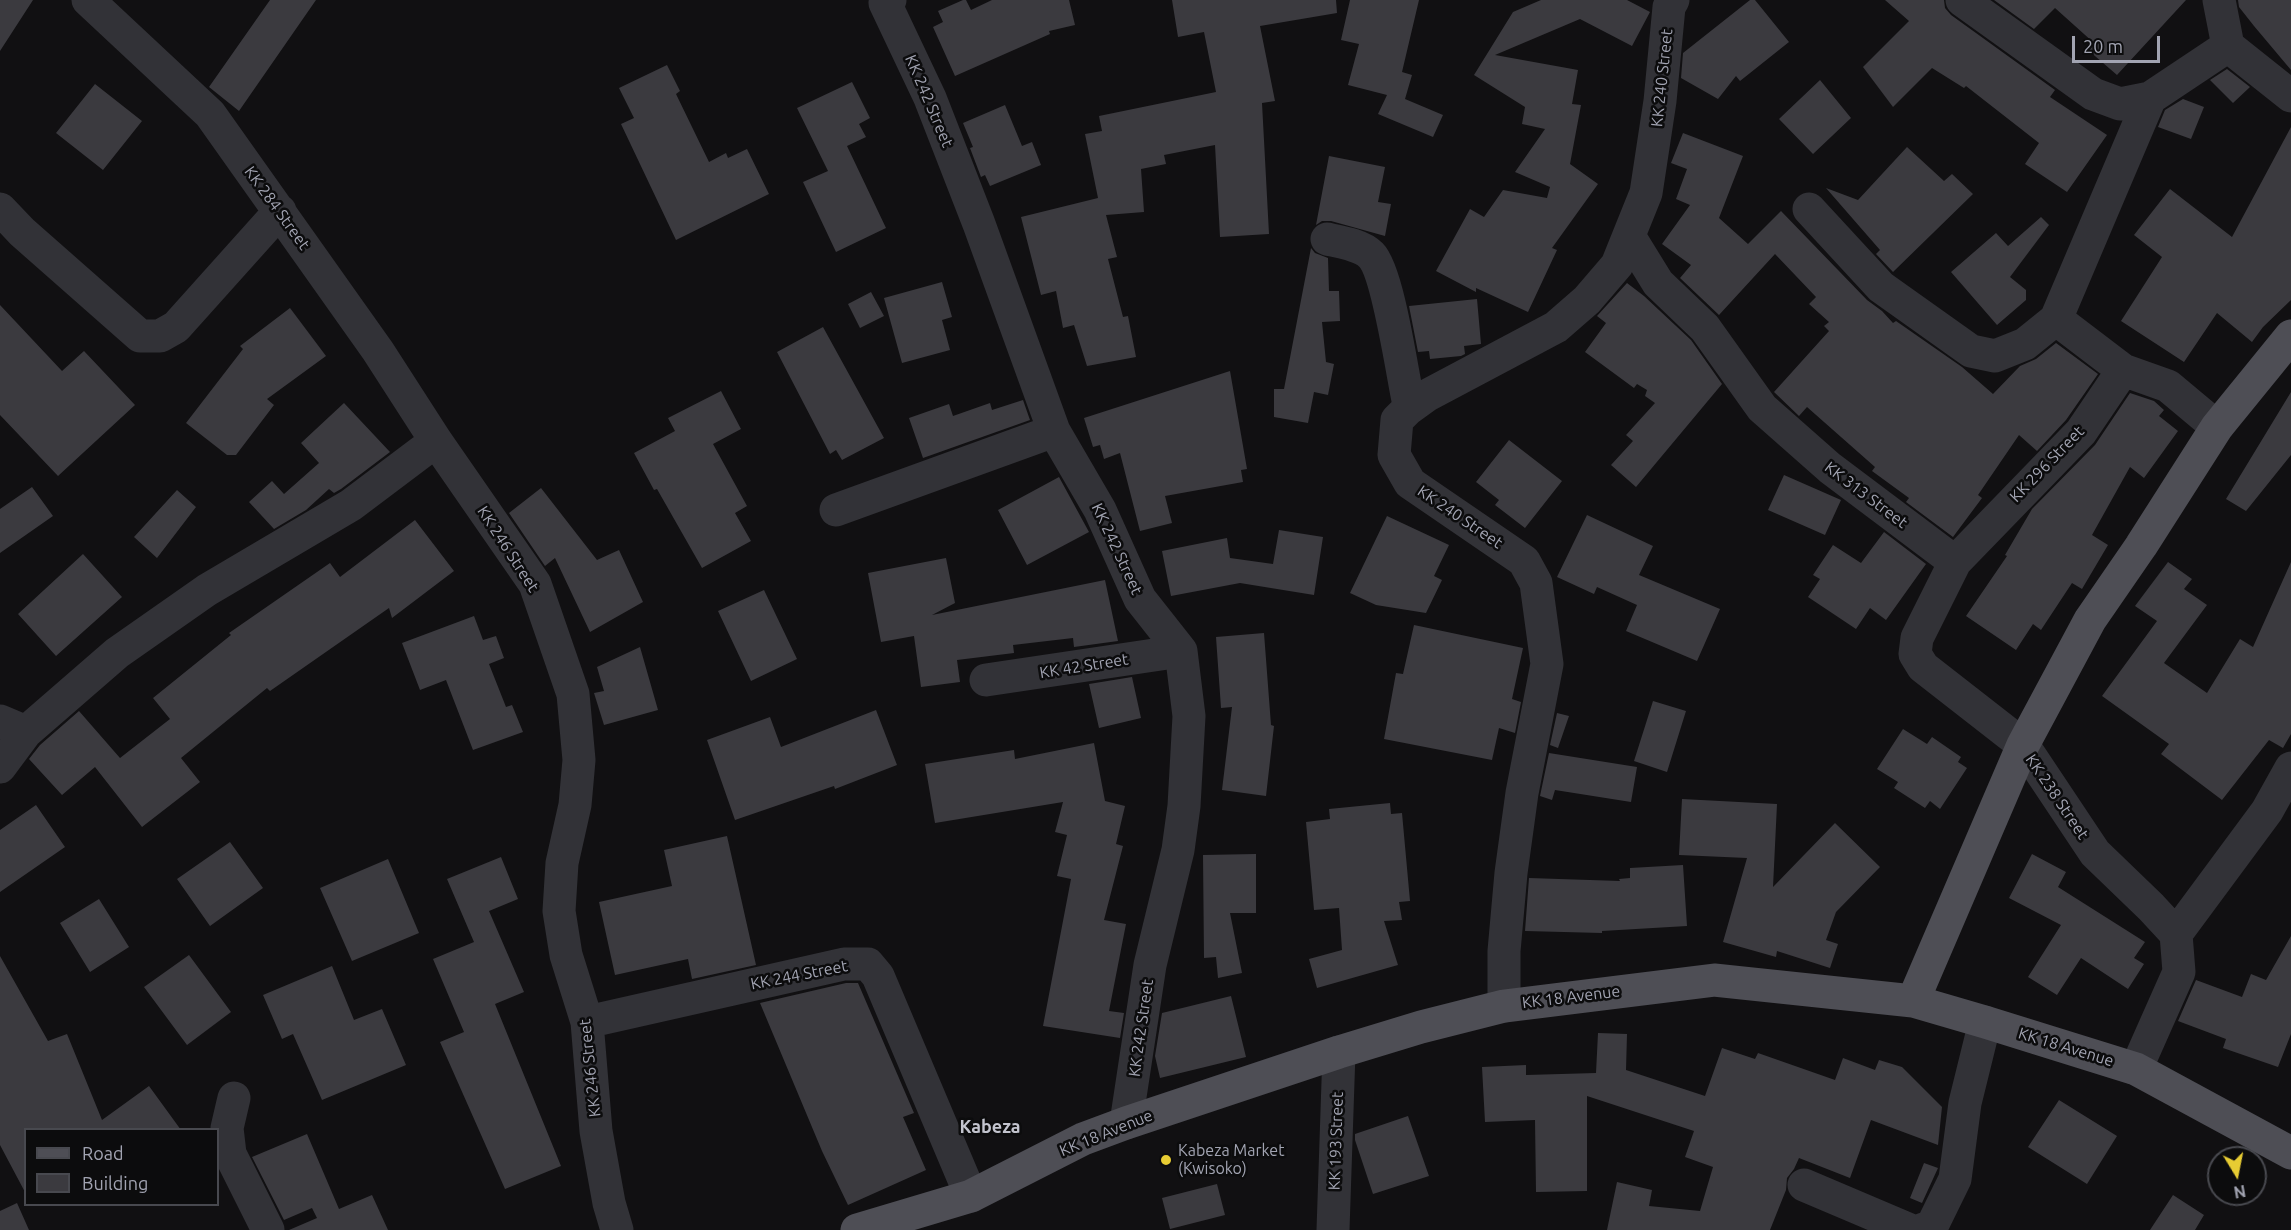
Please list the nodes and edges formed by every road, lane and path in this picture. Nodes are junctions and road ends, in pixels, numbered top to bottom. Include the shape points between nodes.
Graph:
1 (88, 0) edge
2 (1962, 0) edge
3 (2219, 0) edge
4 (887, 1) edge
5 (1668, 2) edge
6 (2228, 46) junction
7 (2291, 96) edge
8 (2150, 98) junction
9 (0, 209) edge
10 (1809, 209) dead end
11 (280, 211) junction
12 (1629, 236) junction
13 (1327, 239) dead end
14 (2056, 319) junction
15 (2291, 336) edge
16 (2123, 370) junction
17 (1408, 409) junction
18 (2217, 427) junction
19 (1054, 431) junction
20 (436, 441) junction
21 (836, 510) dead end
22 (1954, 562) junction
23 (1181, 651) junction
24 (986, 680) dead end
25 (13, 727) edge
26 (2023, 745) junction
27 (0, 767) edge
28 (2291, 768) edge
29 (2176, 934) junction
30 (1913, 1001) junction
31 (1504, 1006) junction
32 (587, 1022) junction
33 (1985, 1022) junction
34 (1339, 1052) junction
35 (2136, 1069) junction
36 (234, 1098) dead end
37 (1126, 1123) junction
38 (2291, 1152) edge
39 (1804, 1185) dead end
40 (971, 1196) junction
41 (268, 1230) edge
42 (617, 1230) edge
43 (857, 1230) edge
44 (1333, 1230) edge
45 (1910, 1230) edge
46 (1922, 1230) edge

1 - 11 street, KK 284 Street via 210,114
2 - 8 street via 2093,94 2120,104
3 - 6 street
4 - 19 street, KK 242 Street via 930,98
5 - 12 street, KK 240 Street via 1653,155 1646,193
6 - 7 street
6 - 8 street
8 - 14 street
9 - 11 street via 140,336 160,336 176,327
10 - 14 street via 1881,287 1971,351 1995,356 2025,344
11 - 20 street, KK 284 Street
12 - 17 street, KK 240 Street via 1617,265 1557,327
12 - 22 street, KK 313 Street via 1658,284 1705,328 1762,408 1830,468
13 - 17 street via 1361,249 1379,267
14 - 16 street
15 - 18 main road
16 - 18 street via 2168,386
16 - 22 street, KK 296 Street via 2081,432
17 - 31 street, KK 240 Street via 1398,420 1394,455 1410,483 1524,561 1536,583 1547,664 1511,873
18 - 26 main road, KK 238 Street via 2090,620
19 - 21 street
19 - 23 street, KK 242 Street via 1100,510 1140,599
20 - 25 street via 351,505 207,590
20 - 32 street, KK 246 Street via 535,584 573,694 579,760 575,805 562,863 559,911 566,955
22 - 26 street via 1917,638 1915,654 1923,667
23 - 24 street, KK 42 Street
23 - 37 street, KK 242 Street via 1189,716 1184,806 1178,850 1150,965
25 - 27 street
26 - 29 street, KK 238 Street via 2095,853
26 - 30 main road
28 - 29 street via 2267,811
29 - 35 street via 2180,972
30 - 31 main road, KK 18 Avenue via 1714,980
30 - 33 main road, KK 18 Avenue
31 - 34 main road, KK 18 Avenue
32 - 40 street, KK 244 Street via 844,964 868,964 878,976
32 - 42 street, KK 246 Street via 596,1131
33 - 35 main road, KK 18 Avenue
33 - 46 street via 1965,1103 1955,1179 1932,1226
34 - 37 main road, KK 18 Avenue
34 - 44 street, KK 193 Street
35 - 38 main road, KK 18 Avenue
36 - 41 street via 227,1128 230,1154
37 - 40 main road, KK 18 Avenue via 1083,1139
39 - 45 street
40 - 43 main road, KK 18 Avenue

